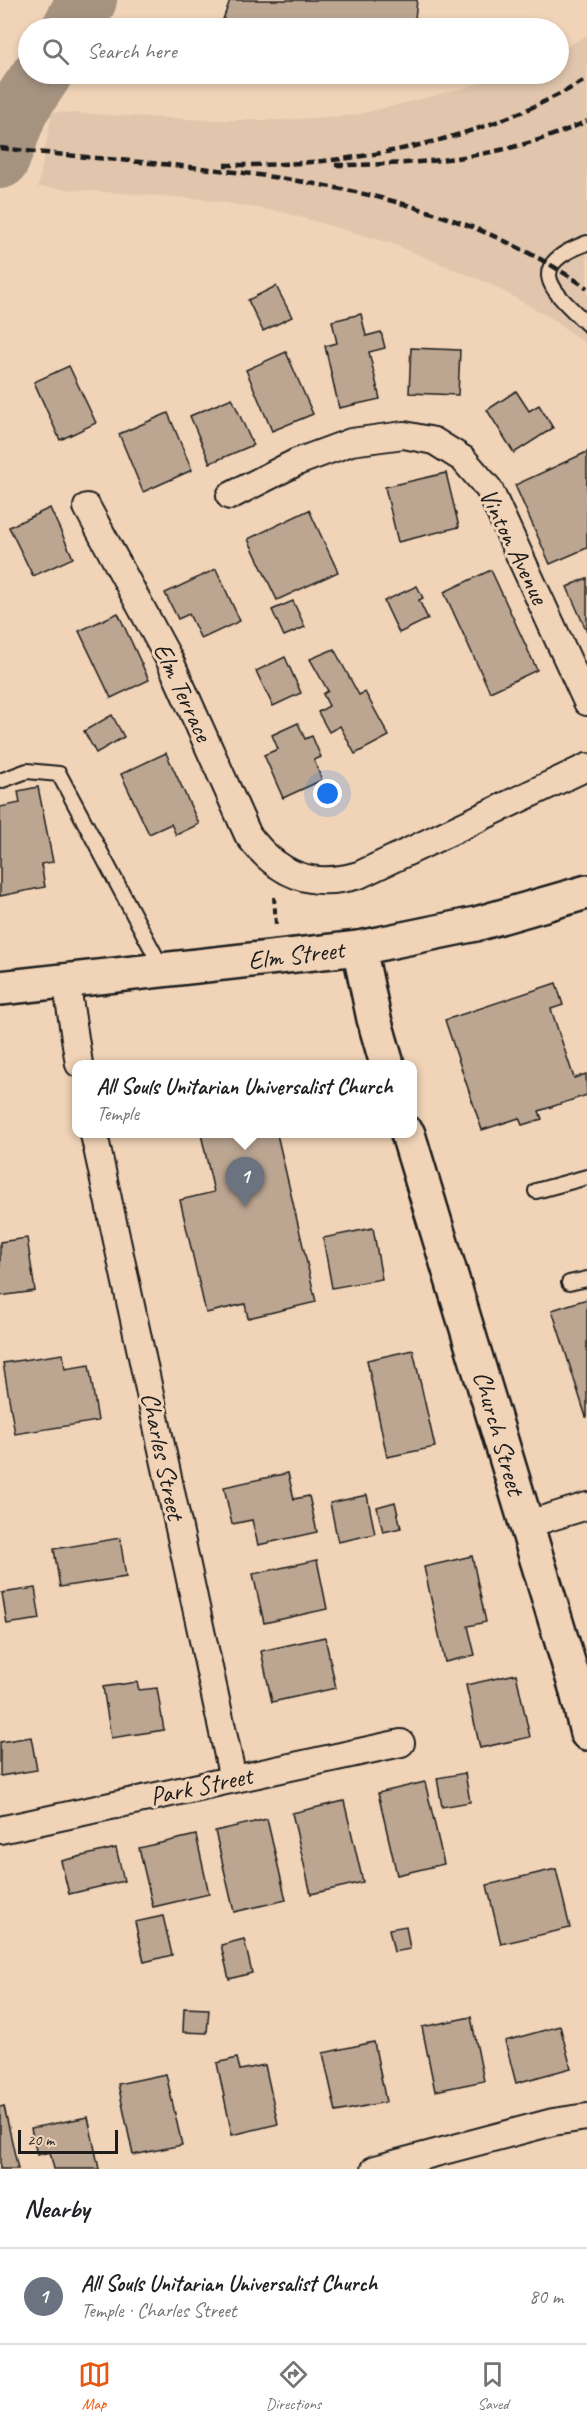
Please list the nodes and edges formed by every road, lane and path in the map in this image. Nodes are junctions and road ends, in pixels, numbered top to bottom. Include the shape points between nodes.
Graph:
1 (587, 243) edge
2 (587, 324) edge
3 (230, 496) dead end
4 (87, 507) dead end
5 (587, 702) edge
6 (587, 767) edge
7 (0, 781) edge
8 (278, 865) junction
9 (587, 892) edge
10 (359, 948) junction
11 (279, 958) junction
12 (163, 970) junction
13 (66, 980) junction
14 (0, 988) edge
15 (78, 1060) edge
16 (386, 1060) edge
17 (95, 1138) edge
18 (409, 1138) edge
19 (587, 1176) edge
20 (536, 1191) dead end
21 (587, 1279) edge
22 (569, 1283) dead end
23 (587, 1506) edge
24 (525, 1524) junction
25 (585, 1718) edge
26 (401, 1743) dead end
27 (233, 1779) junction
28 (0, 1830) edge
29 (587, 2117) edge
30 (445, 2160) edge
31 (375, 2169) edge

1 - 2 lane via 561,255 548,281
3 - 5 street, Vinton Avenue via 297,462 351,442 404,435 434,441 463,459 489,489
4 - 8 street, Elm Terrace via 170,661 248,835
6 - 8 street via 359,875 326,882 299,876
7 - 12 lane via 27,771 58,774
8 - 11 path
9 - 10 main road, Elm Street via 476,924
10 - 11 main road, Elm Street
10 - 16 main road
11 - 12 main road, Elm Street
12 - 13 main road, Elm Street
13 - 14 main road, Elm Street
13 - 15 street
17 - 27 street, Charles Street
18 - 24 main road, Church Street
19 - 20 lane
21 - 22 lane
23 - 24 street
24 - 25 main road, Church Street
26 - 27 street, Park Street
27 - 28 street, Park Street
29 - 30 street via 553,2122
30 - 31 street

